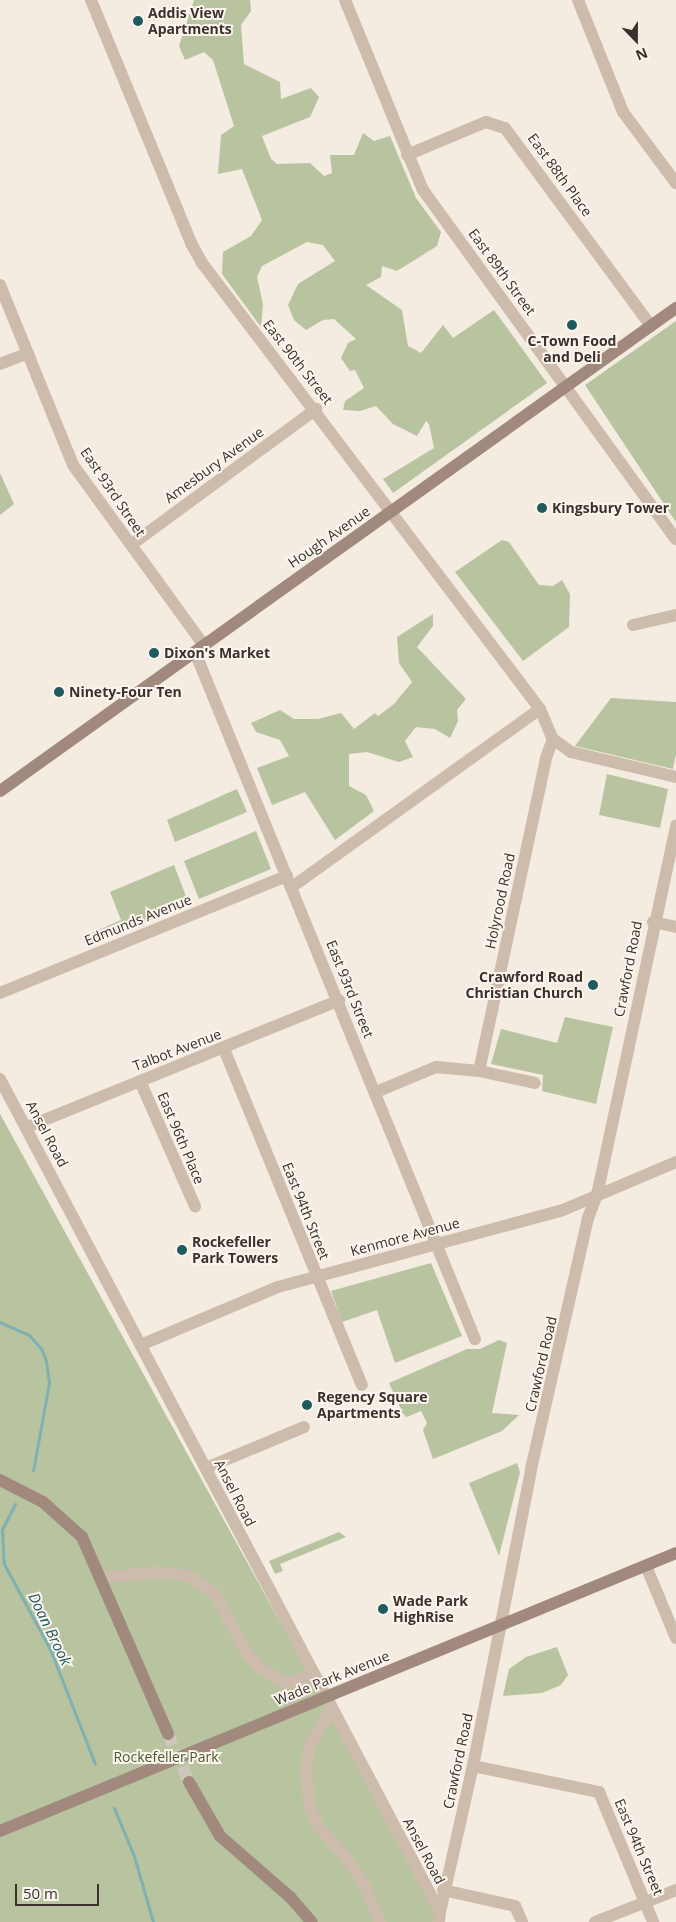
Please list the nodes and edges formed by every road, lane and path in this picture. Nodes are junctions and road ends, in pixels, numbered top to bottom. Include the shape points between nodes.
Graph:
1 (91, 0) edge
2 (345, 0) edge
3 (578, 0) edge
4 (407, 155) junction
5 (676, 183) edge
6 (0, 285) edge
7 (676, 308) edge
8 (651, 326) junction
9 (28, 353) junction
10 (0, 364) edge
11 (567, 384) junction
12 (316, 409) junction
13 (391, 512) junction
14 (676, 539) edge
15 (131, 545) junction
16 (676, 615) edge
17 (633, 625) dead end
18 (199, 648) junction
19 (540, 709) junction
20 (553, 739) junction
21 (676, 777) edge
22 (0, 791) edge
23 (676, 825) edge
24 (289, 881) junction
25 (653, 922) junction
26 (676, 927) edge
27 (0, 993) edge
28 (339, 1000) junction
29 (224, 1049) junction
30 (479, 1071) junction
31 (0, 1079) edge
32 (140, 1081) junction
33 (536, 1083) dead end
34 (376, 1092) junction
35 (26, 1127) junction
36 (676, 1162) edge
37 (597, 1195) junction
38 (194, 1206) dead end
39 (437, 1243) junction
40 (317, 1276) junction
41 (475, 1339) dead end
42 (143, 1344) junction
43 (362, 1385) dead end
44 (304, 1427) dead end
45 (206, 1468) junction
46 (0, 1480) edge
47 (676, 1553) edge
48 (646, 1566) junction
49 (102, 1578) junction
50 (502, 1624) junction
51 (676, 1638) edge
52 (313, 1676) junction
53 (328, 1704) junction
54 (168, 1734) tunnel mouth
55 (473, 1766) junction
56 (189, 1782) tunnel mouth
57 (0, 1831) edge
58 (443, 1890) junction
59 (676, 1890) edge
60 (646, 1904) junction
61 (439, 1917) edge
62 (312, 1922) edge
63 (380, 1922) edge
64 (522, 1922) edge
65 (595, 1922) edge
66 (653, 1922) edge

1 - 12 street, East 90th Street via 195,250
2 - 4 street, East 89th Street
3 - 5 street via 623,112
4 - 8 street, East 88th Place via 486,122 506,128
4 - 11 street, East 89th Street via 423,190
6 - 9 street, East 93rd Street
7 - 8 street, Hough Avenue
8 - 11 street, Hough Avenue
9 - 10 street
9 - 15 street, East 93rd Street via 73,465
11 - 13 street, Hough Avenue
11 - 14 street, East 89th Street
12 - 13 street, East 90th Street
12 - 15 street, Amesbury Avenue
13 - 18 street, Hough Avenue
13 - 19 street, East 90th Street
15 - 18 street, East 93rd Street
16 - 17 street
18 - 22 street, Hough Avenue
18 - 24 street, East 93rd Street
19 - 20 street, East 90th Street
19 - 24 street, Edmunds Avenue
20 - 21 street via 571,752
20 - 30 street, Holyrood Road
23 - 25 street, Crawford Road
24 - 27 street, Edmunds Avenue
24 - 28 street, East 93rd Street
25 - 26 street
25 - 37 street, Crawford Road
28 - 29 street, Talbot Avenue
28 - 34 street, East 93rd Street
29 - 32 street, Talbot Avenue
29 - 40 street, East 94th Street
30 - 33 street
30 - 34 street via 436,1067
31 - 35 street, Ansel Road
32 - 35 street, Talbot Avenue
32 - 38 street, East 96th Place
34 - 39 street, East 93rd Street
35 - 42 street, Ansel Road
36 - 37 street, Kenmore Avenue
37 - 39 street, Kenmore Avenue via 563,1210
37 - 50 street, Crawford Road via 588,1218 531,1469
39 - 40 street, Kenmore Avenue
39 - 41 street, East 93rd Street
40 - 42 street, Kenmore Avenue via 278,1287
40 - 43 street, East 94th Street
42 - 45 street, Ansel Road
44 - 45 street
45 - 52 street, Ansel Road
46 - 49 street via 32,1495 74,1528
47 - 48 street, Wade Park Avenue
48 - 50 street, Wade Park Avenue
48 - 51 street
49 - 52 street via 159,1572 198,1580 216,1595 245,1652 261,1669 286,1683
49 - 54 street
50 - 53 street, Wade Park Avenue
50 - 55 street, Crawford Road
52 - 53 street, Ansel Road
53 - 57 street, Wade Park Avenue
53 - 61 street, Ansel Road
53 - 63 street via 310,1745 306,1772 308,1803 318,1826 347,1859 366,1888
55 - 58 street, Crawford Road
55 - 60 street, East 94th Street via 600,1792
56 - 62 street via 220,1836 290,1897
58 - 61 street, Crawford Road
58 - 64 street via 515,1906
59 - 60 street
60 - 65 street
60 - 66 street, East 94th Street

